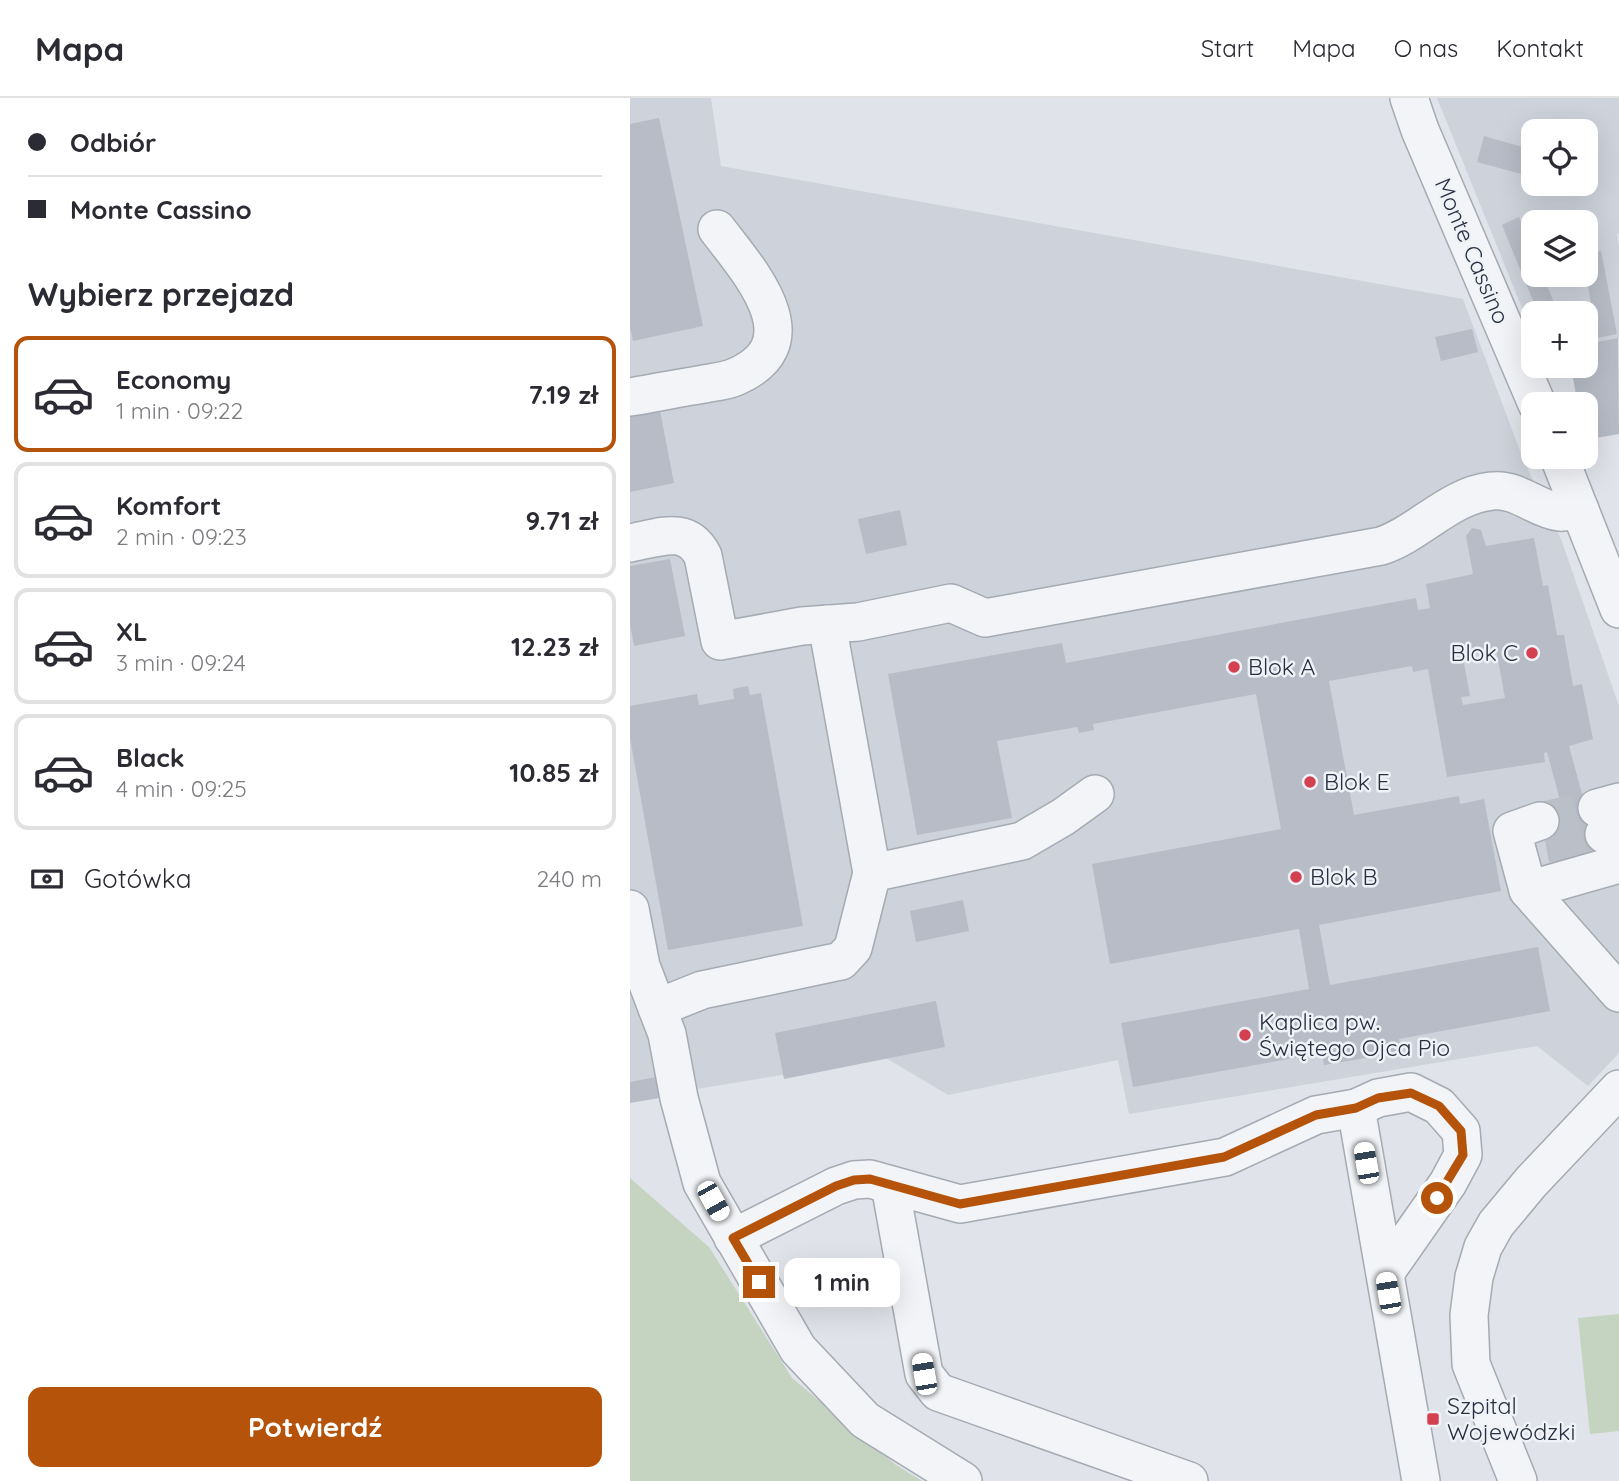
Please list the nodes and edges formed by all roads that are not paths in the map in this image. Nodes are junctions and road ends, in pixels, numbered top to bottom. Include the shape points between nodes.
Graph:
1 (1409, 98) edge
2 (717, 229) dead end
3 (1532, 392) edge
4 (630, 397) edge
5 (1564, 469) edge
6 (1580, 510) junction
7 (630, 543) edge
8 (1619, 609) edge
9 (827, 624) junction
10 (1095, 794) dead end
11 (1612, 828) edge
12 (872, 873) junction
13 (630, 909) edge
14 (1619, 993) edge
15 (657, 1008) junction
16 (1619, 1088) edge
17 (1356, 1108) junction
18 (890, 1185) junction
19 (733, 1238) junction
20 (1385, 1273) junction
21 (963, 1481) edge
22 (1189, 1481) edge
23 (1421, 1481) edge
24 (1518, 1481) edge

1 - 3 street, Monte Cassino
2 - 4 street via 758,282 769,307 774,335 769,351 734,378
5 - 6 street
6 - 8 street
6 - 9 street via 1559,512 1494,490 1455,503 1381,546 985,618 951,603
7 - 9 street via 675,534 698,546 720,641
9 - 12 street
10 - 12 street via 1022,841
11 - 14 street via 1534,855
12 - 15 street via 853,948 841,961 702,989
13 - 15 street via 641,966
15 - 19 street via 702,1183
16 - 24 street via 1496,1224 1474,1277 1469,1315 1471,1364
17 - 18 street via 1316,1115 1224,1157 960,1204
17 - 20 street
17 - 20 street via 1378,1098 1411,1093 1439,1106 1461,1131 1463,1155
18 - 19 street via 870,1179 836,1186
18 - 22 street via 924,1374 938,1392
19 - 21 street via 797,1349 865,1420
20 - 23 street

